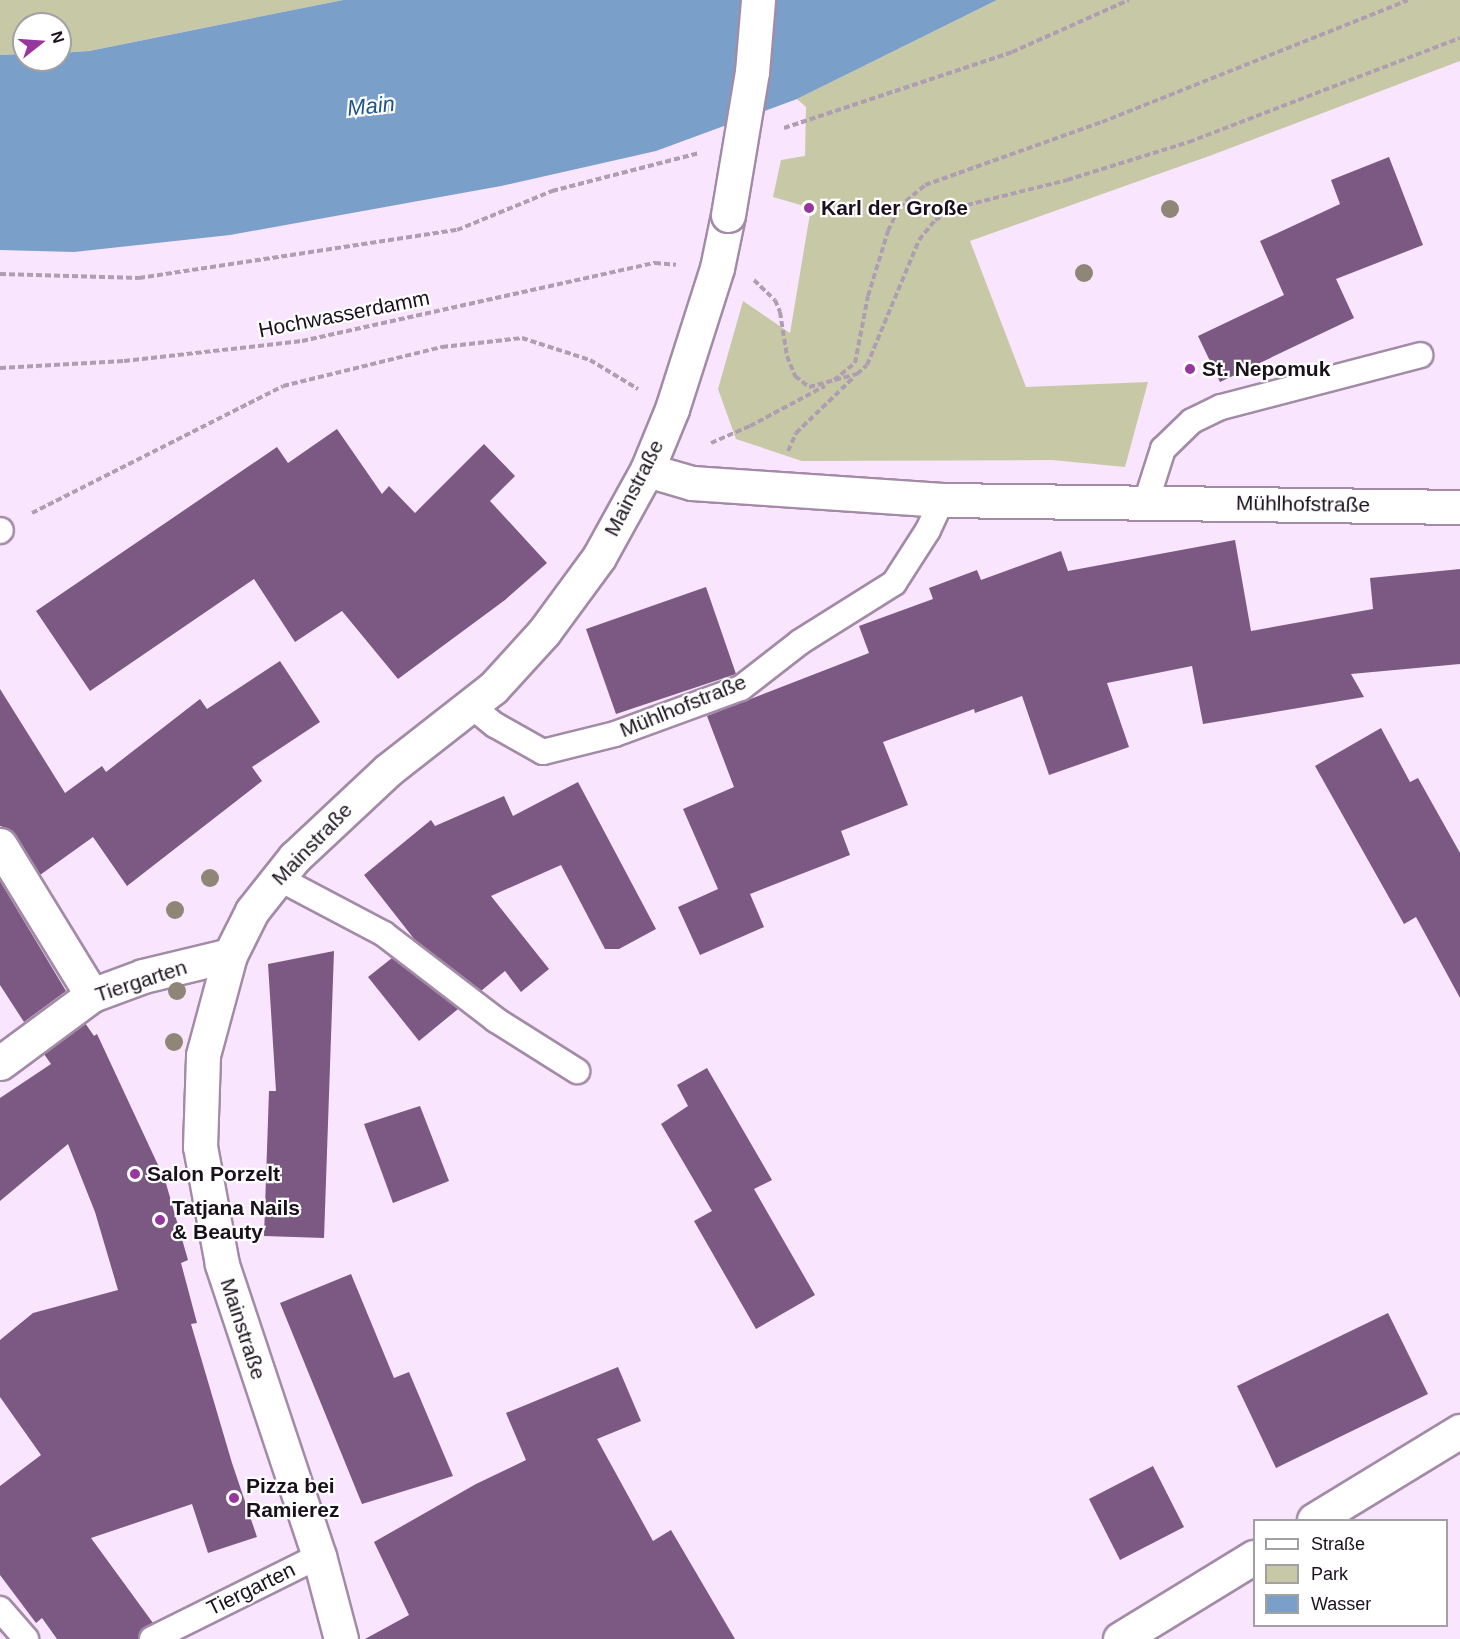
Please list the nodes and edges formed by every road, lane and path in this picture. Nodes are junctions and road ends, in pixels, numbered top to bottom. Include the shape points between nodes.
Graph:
1 (758, 0) edge
2 (1129, 0) edge
3 (1408, 0) edge
4 (1460, 38) edge
5 (779, 129) dead end
6 (701, 152) dead end
7 (654, 263) dead end
8 (717, 268) junction
9 (0, 274) edge
10 (1420, 355) dead end
11 (0, 368) edge
12 (857, 374) junction
13 (831, 382) junction
14 (672, 409) junction
15 (709, 444) dead end
16 (647, 470) junction
17 (777, 489) junction
18 (942, 500) junction
19 (1146, 502) junction
20 (1460, 507) edge
21 (0, 530) edge
22 (470, 705) junction
23 (0, 845) edge
24 (278, 878) junction
25 (230, 955) junction
26 (92, 995) junction
27 (0, 1063) edge
28 (577, 1071) dead end
29 (1460, 1431) edge
30 (1317, 1519) edge
31 (318, 1556) junction
32 (1253, 1558) edge
33 (0, 1609) edge
34 (26, 1639) edge
35 (152, 1639) edge
36 (341, 1639) edge
37 (1120, 1639) edge

1 - 8 main road, Mainstraße, bridge via 752,72
2 - 5 path via 1012,51
3 - 13 path via 1102,122 925,185 899,207 868,296 855,363
4 - 12 path via 1189,142 967,206 934,220 919,240 867,365
6 - 9 path via 552,191 457,230 139,278
7 - 11 path, Hochwasserdamm via 302,341 124,361
8 - 13 path via 753,280 775,300 795,376 809,387
8 - 14 main road, Mainstraße
10 - 19 lane via 1221,407 1192,421 1163,449
12 - 13 path
12 - 17 path via 796,433
13 - 15 path
14 - 16 main road, Mainstraße
14 - 21 path via 590,360 522,338 442,347 283,386
16 - 17 main road, Mühlhofstraße via 692,483
16 - 22 main road, Mainstraße via 599,557 544,632 493,688
17 - 18 main road, Mühlhofstraße
18 - 19 main road, Mühlhofstraße
18 - 22 lane, Mühlhofstraße via 928,531 894,583 801,642 741,688 615,734 543,752 495,726
19 - 20 main road, Mühlhofstraße
22 - 24 main road, Mainstraße via 388,770 294,858
23 - 26 main road
24 - 25 main road, Mainstraße via 252,910
24 - 28 lane via 384,934 496,1020
25 - 26 main road, Tiergarten via 144,976
25 - 31 main road, Mainstraße via 203,1055 200,1147 222,1264
26 - 27 main road, Tiergarten
29 - 30 main road
31 - 35 lane, Tiergarten
31 - 36 main road, Mainstraße
32 - 37 main road
33 - 34 lane

